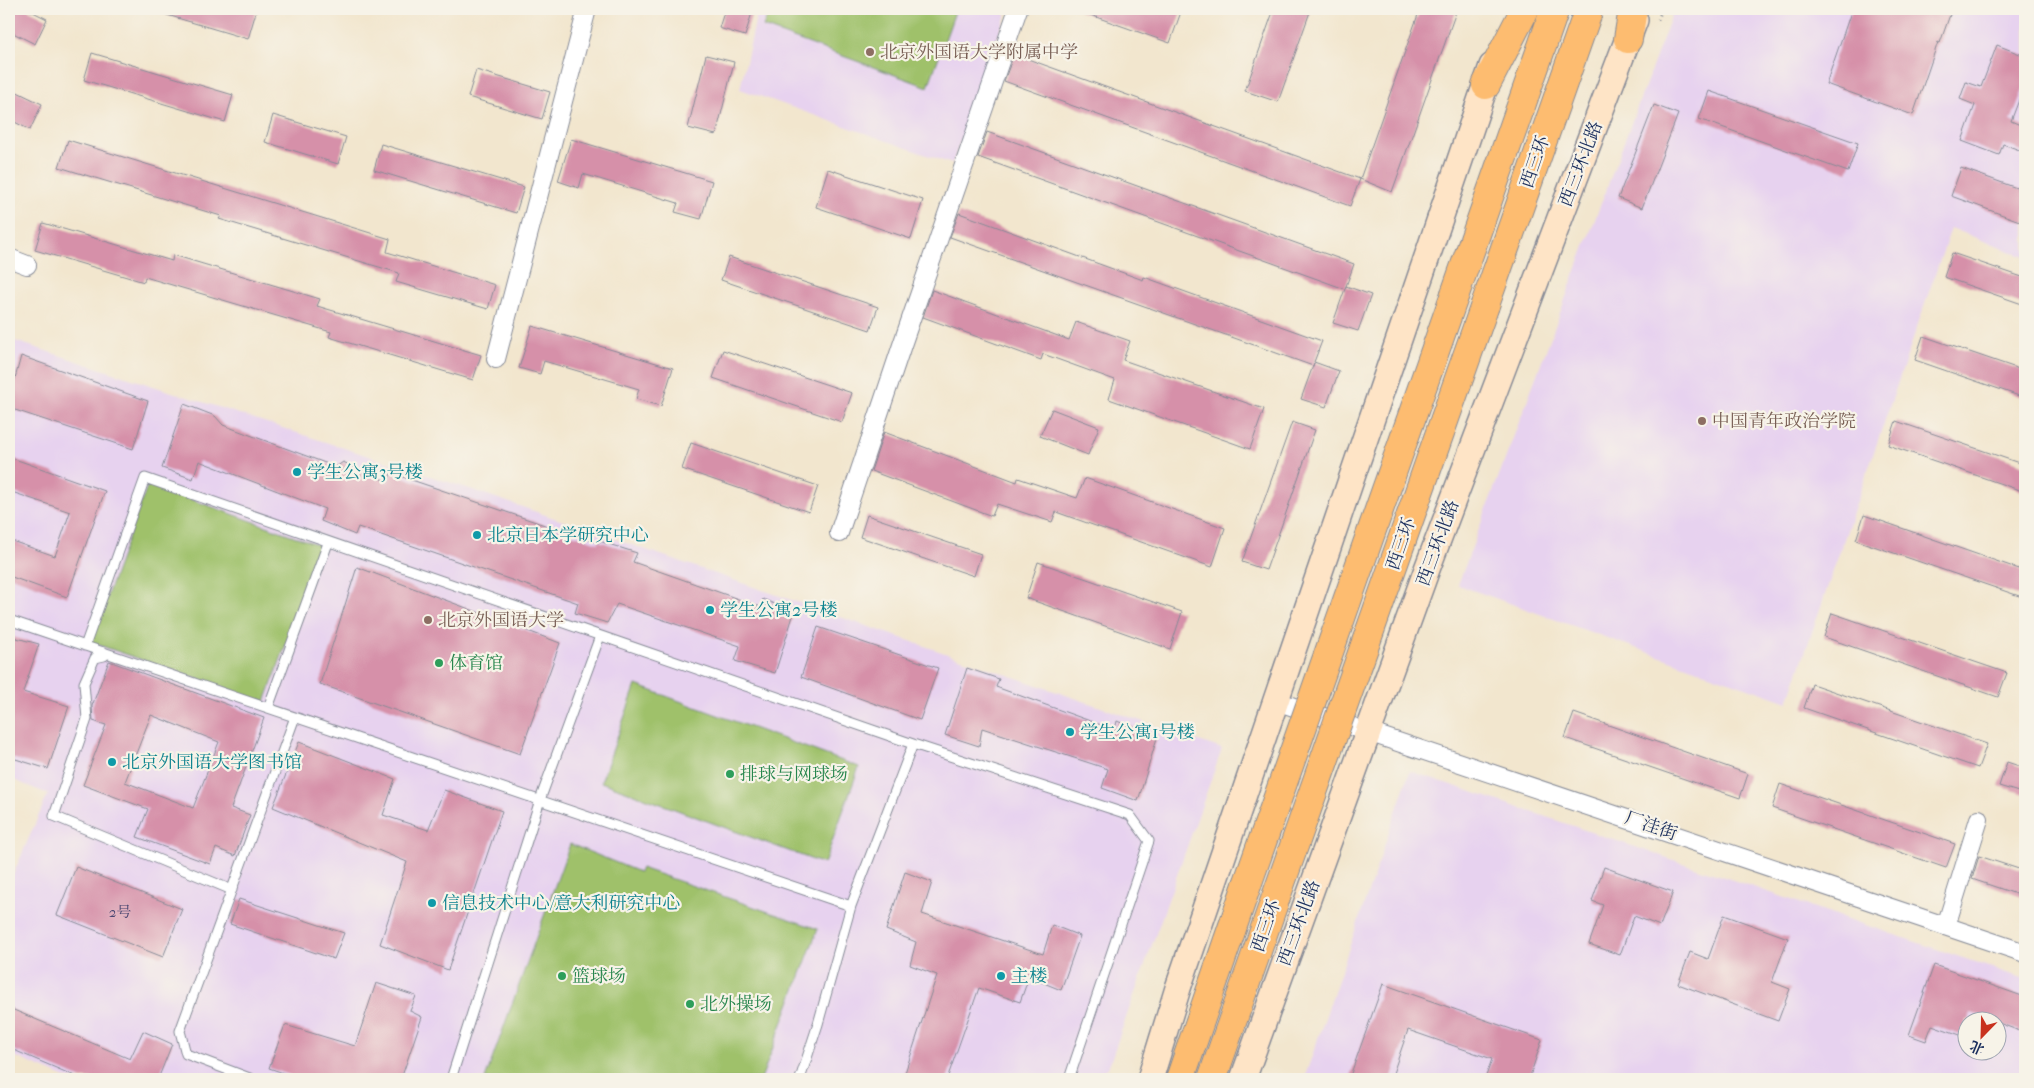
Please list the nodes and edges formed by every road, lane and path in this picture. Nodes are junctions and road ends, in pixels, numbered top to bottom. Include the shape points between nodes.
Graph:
1 (588, 9) edge
2 (1018, 9) edge
3 (1511, 9) edge
4 (1525, 9) edge
5 (1555, 9) edge
6 (1589, 9) edge
7 (1633, 9) edge
8 (1662, 9) edge
9 (1649, 14) edge
10 (1628, 39) junction
11 (1486, 85) junction
12 (9, 258) edge
13 (27, 265) dead end
14 (496, 359) dead end
15 (839, 533) dead end
16 (328, 542) junction
17 (9, 620) edge
18 (600, 636) junction
19 (85, 646) junction
20 (104, 652) junction
21 (1276, 701) junction
22 (268, 708) junction
23 (295, 717) junction
24 (1369, 731) junction
25 (913, 744) junction
26 (540, 800) junction
27 (1979, 819) dead end
28 (232, 890) junction
29 (851, 906) junction
30 (1946, 926) junction
31 (2025, 953) edge
32 (252, 1079) edge
33 (451, 1079) edge
34 (800, 1079) edge
35 (1069, 1079) edge
36 (1150, 1079) edge
37 (1180, 1079) edge
38 (1212, 1079) edge
39 (1243, 1079) edge

1 - 14 street
2 - 15 street
3 - 11 street
4 - 11 highway
5 - 37 highway, 西三环, bridge
6 - 38 highway, 西三环, bridge
7 - 10 highway
8 - 9 path
9 - 10 street, 西三环北路
10 - 24 street, 西三环北路
11 - 21 street
12 - 13 street
16 - 18 lane
16 - 19 lane via 145,478
16 - 22 lane
17 - 19 lane
18 - 25 lane
18 - 26 lane
19 - 20 lane
20 - 22 lane
20 - 28 lane via 104,656 95,658 84,683 88,720 54,816
21 - 24 street, 厂洼街
21 - 36 street
22 - 23 lane
23 - 26 lane
23 - 28 lane
24 - 30 street, 厂洼街
24 - 39 street, 西三环北路
25 - 29 lane
25 - 35 lane via 1130,815 1149,841
26 - 29 lane
26 - 33 lane
27 - 30 street
28 - 32 lane via 180,1031 186,1054
29 - 34 lane
30 - 31 street, 厂洼街

